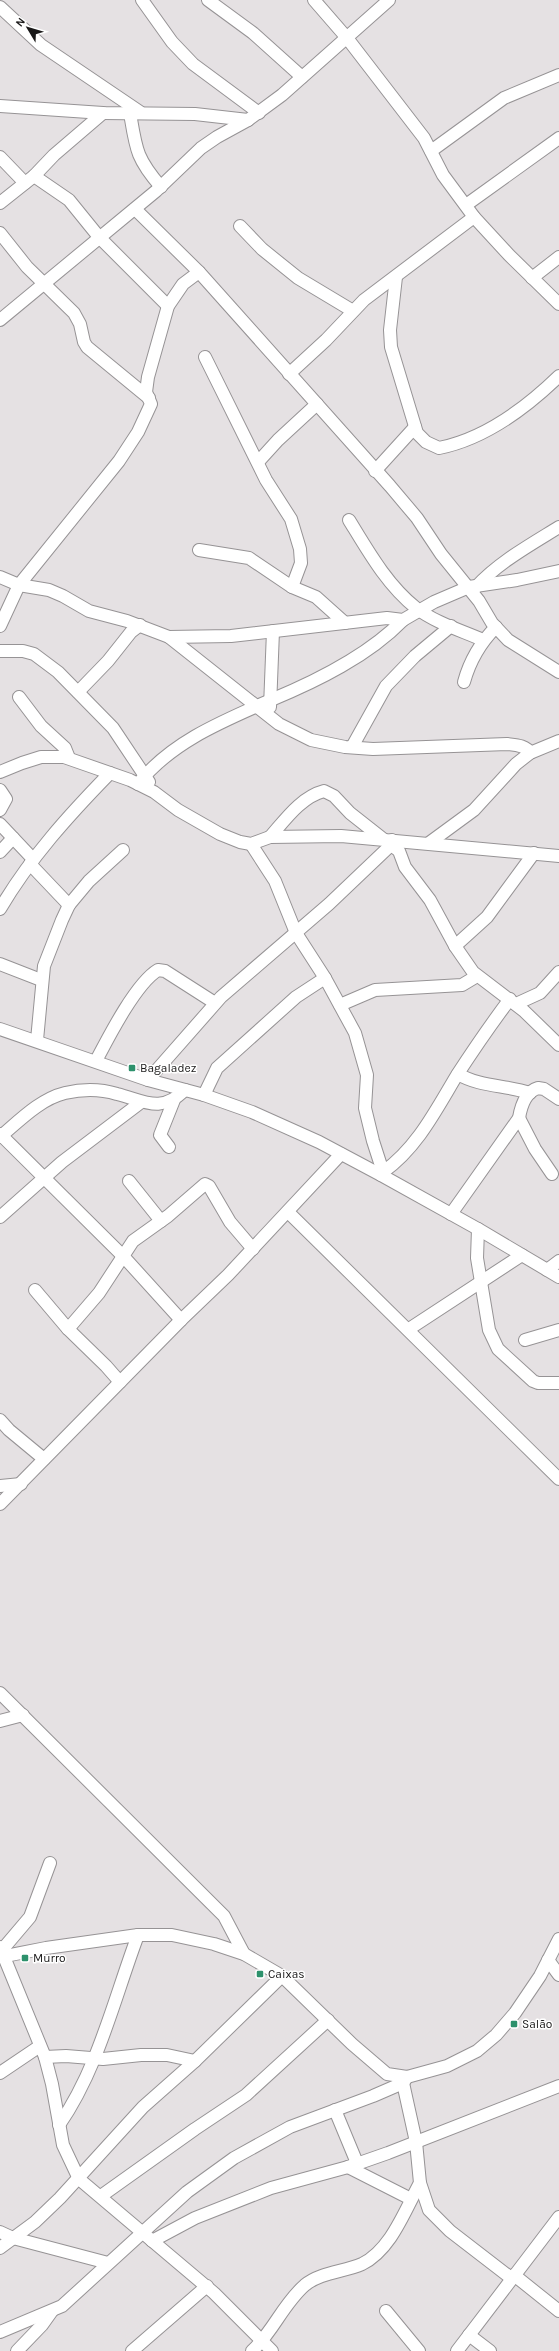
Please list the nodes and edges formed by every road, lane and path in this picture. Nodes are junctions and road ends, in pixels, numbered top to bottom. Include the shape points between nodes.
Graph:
1 (142, 0) edge
2 (208, 0) edge
3 (314, 0) edge
4 (389, 0) edge
5 (0, 7) edge
6 (347, 38) junction
7 (559, 76) edge
8 (302, 77) junction
9 (0, 106) edge
10 (259, 112) junction
11 (103, 113) junction
12 (135, 113) junction
13 (248, 120) junction
14 (559, 138) edge
15 (431, 151) junction
16 (0, 157) edge
17 (29, 179) junction
18 (161, 187) junction
19 (0, 204) edge
20 (466, 205) junction
21 (134, 209) junction
22 (474, 217) junction
23 (240, 226) dead end
24 (0, 233) edge
25 (99, 237) junction
26 (559, 257) edge
27 (199, 272) junction
28 (396, 277) junction
29 (532, 278) junction
30 (45, 285) junction
31 (559, 304) edge
32 (168, 306) junction
33 (353, 311) junction
34 (0, 320) edge
35 (205, 358) dead end
36 (288, 374) junction
37 (559, 376) edge
38 (149, 398) junction
39 (317, 404) junction
40 (415, 427) junction
41 (258, 462) junction
42 (375, 471) junction
43 (349, 520) dead end
44 (559, 527) edge
45 (199, 550) dead end
46 (559, 571) edge
47 (0, 577) edge
48 (19, 585) junction
49 (292, 587) junction
50 (472, 587) junction
51 (420, 610) junction
52 (403, 620) junction
53 (345, 623) junction
54 (140, 625) junction
55 (0, 626) edge
56 (451, 626) junction
57 (496, 627) junction
58 (273, 632) junction
59 (169, 637) junction
60 (483, 640) junction
61 (0, 651) edge
62 (559, 672) edge
63 (464, 682) dead end
64 (78, 692) junction
65 (19, 697) dead end
66 (270, 701) junction
67 (257, 706) junction
68 (269, 716) junction
69 (559, 741) edge
70 (352, 747) junction
71 (530, 753) junction
72 (69, 758) junction
73 (0, 772) edge
74 (110, 773) junction
75 (142, 779) junction
76 (0, 790) edge
77 (0, 810) edge
78 (0, 824) edge
79 (270, 837) junction
80 (13, 838) junction
81 (389, 841) junction
82 (429, 843) junction
83 (251, 844) junction
84 (123, 850) dead end
85 (0, 852) edge
86 (534, 853) junction
87 (559, 856) edge
88 (32, 861) junction
89 (69, 905) junction
90 (0, 909) edge
91 (296, 933) junction
92 (455, 946) junction
93 (0, 964) edge
94 (559, 972) edge
95 (477, 976) junction
96 (325, 978) junction
97 (41, 980) junction
98 (513, 1001) junction
99 (215, 1003) junction
100 (340, 1005) junction
101 (0, 1029) edge
102 (37, 1040) junction
103 (559, 1045) edge
104 (96, 1061) junction
105 (458, 1074) junction
106 (148, 1080) junction
107 (184, 1090) junction
108 (530, 1093) junction
109 (204, 1094) junction
110 (559, 1099) edge
111 (174, 1100) junction
112 (140, 1103) junction
113 (519, 1118) junction
114 (1, 1136) edge
115 (169, 1147) dead end
116 (341, 1154) junction
117 (382, 1174) junction
118 (552, 1174) dead end
119 (44, 1178) junction
120 (129, 1181) dead end
121 (288, 1212) junction
122 (451, 1214) junction
123 (0, 1217) edge
124 (161, 1221) junction
125 (478, 1229) junction
126 (253, 1249) junction
127 (522, 1255) junction
128 (123, 1256) junction
129 (559, 1261) edge
130 (547, 1270) junction
131 (559, 1277) edge
132 (480, 1283) junction
133 (35, 1290) dead end
134 (181, 1320) junction
135 (68, 1329) junction
136 (409, 1329) junction
137 (559, 1330) edge
138 (526, 1340) dead end
139 (120, 1382) junction
140 (559, 1384) edge
141 (0, 1420) edge
142 (44, 1459) junction
143 (559, 1479) edge
144 (21, 1484) junction
145 (0, 1486) edge
146 (0, 1504) edge
147 (0, 1693) edge
148 (23, 1715) junction
149 (0, 1721) edge
150 (50, 1863) dead end
151 (138, 1935) junction
152 (559, 1939) edge
153 (1, 1953) edge
154 (244, 1954) junction
155 (548, 1960) junction
156 (559, 1974) edge
157 (282, 1976) junction
158 (328, 2020) junction
159 (40, 2046) junction
160 (45, 2057) junction
161 (94, 2058) junction
162 (195, 2061) junction
163 (0, 2073) edge
164 (405, 2080) junction
165 (559, 2086) edge
166 (335, 2110) junction
167 (59, 2126) junction
168 (416, 2142) junction
169 (352, 2165) junction
170 (79, 2179) junction
171 (420, 2184) junction
172 (101, 2196) junction
173 (411, 2199) junction
174 (559, 2216) edge
175 (0, 2232) edge
176 (142, 2232) junction
177 (13, 2238) junction
178 (152, 2241) junction
179 (0, 2248) edge
180 (108, 2263) junction
181 (512, 2276) junction
182 (207, 2286) junction
183 (559, 2310) edge
184 (52, 2311) junction
185 (386, 2311) dead end
186 (0, 2332) edge
187 (469, 2335) junction
188 (263, 2341) junction
189 (17, 2351) edge
190 (132, 2351) edge
191 (252, 2351) edge
192 (272, 2351) edge
193 (419, 2351) edge
194 (457, 2351) edge
195 (490, 2351) edge

1 - 10 street via 172,42 193,64
2 - 8 street via 253,33
3 - 6 street
4 - 6 street
5 - 12 street via 41,45
6 - 8 street
6 - 15 street via 424,138
7 - 15 street via 504,98
8 - 10 street
9 - 11 street
10 - 13 street
11 - 12 street
11 - 17 street
12 - 13 street via 195,114
12 - 18 street via 136,150 144,168
13 - 18 street via 201,148
14 - 20 street
15 - 20 street via 443,175
16 - 17 street
17 - 19 street
17 - 25 street via 69,200
18 - 21 street
20 - 22 street
21 - 25 street
21 - 27 street
22 - 28 street
22 - 29 street
23 - 33 street via 262,249 298,278
24 - 30 street
25 - 30 street
25 - 32 street
26 - 29 street
27 - 32 street via 183,284
27 - 36 street
28 - 33 street
28 - 40 street via 390,330 391,347
29 - 31 street
30 - 34 street
30 - 38 street via 74,313 87,347
32 - 38 street via 148,377 146,392
33 - 36 street via 326,340
35 - 41 street
36 - 39 street
37 - 40 street via 515,411 467,440 439,448 426,442
38 - 48 street via 146,418 120,461
39 - 41 street
39 - 42 street
40 - 42 street
41 - 49 street via 266,480 291,519 298,543 301,564
42 - 50 street via 417,518 441,554
43 - 51 street via 390,581
44 - 50 street
45 - 49 street via 249,558
46 - 50 street
47 - 48 street
48 - 54 street via 49,590 89,611
48 - 55 street
49 - 53 street via 316,597
50 - 51 street
50 - 57 street
51 - 52 street
51 - 56 street
52 - 53 street via 387,618
52 - 66 street via 390,633 346,662
53 - 58 street
54 - 59 street
54 - 64 street
56 - 60 street
56 - 70 street via 415,656 386,686
57 - 60 street
57 - 62 street via 513,644
58 - 59 street
58 - 66 street
59 - 67 street
60 - 63 street via 468,668
61 - 64 street via 23,651 38,656
64 - 75 street via 113,728
65 - 72 street via 41,726 65,748
66 - 67 street
66 - 68 street
67 - 68 street
67 - 75 street via 191,738
68 - 70 street via 311,740
69 - 71 street
70 - 71 street via 401,749 507,744 519,746
71 - 82 street via 506,773 474,810
72 - 73 street via 41,757
72 - 74 street
74 - 75 street
74 - 88 street
75 - 83 street via 154,792 178,810 220,834
76 - 77 street via 6,800
78 - 80 street
79 - 81 street via 341,836
79 - 81 street via 314,793 324,791 334,796 350,813
79 - 83 street
80 - 85 street
80 - 88 street
81 - 82 street
81 - 91 street via 329,904
81 - 92 street via 399,850 405,868 430,900
82 - 86 street
83 - 91 street via 275,880
84 - 89 street via 89,881
86 - 87 street
86 - 92 street via 487,918
88 - 89 street
88 - 90 street
89 - 97 street via 44,966
91 - 96 street
91 - 99 street
92 - 95 street
93 - 97 street
94 - 98 street via 540,993
95 - 98 street
95 - 100 street via 462,985 375,990
96 - 100 street
96 - 109 street via 296,997 217,1068
97 - 102 street
98 - 103 street
98 - 105 street
99 - 104 street via 165,971 158,970 147,978 133,996
99 - 106 street
100 - 117 street via 362,1052 367,1074 365,1108
101 - 102 street
102 - 104 street
104 - 106 street
105 - 108 street via 470,1081
105 - 117 street via 423,1131 404,1154
106 - 107 street
107 - 109 street
107 - 111 street
108 - 110 street via 538,1088 544,1089
108 - 113 street via 521,1106
109 - 116 street via 252,1112
111 - 112 street via 163,1104
111 - 115 street via 160,1135
112 - 114 street via 102,1091 65,1093 35,1109
112 - 119 street
113 - 118 street
113 - 122 street
114 - 119 street
116 - 117 street
116 - 121 street
117 - 122 street
119 - 123 street
119 - 128 street
120 - 124 street
121 - 126 street
121 - 136 street
122 - 125 street
124 - 126 street via 205,1184 209,1186 230,1222
124 - 128 street via 138,1237
125 - 127 street
125 - 132 street via 477,1258
126 - 134 street
127 - 130 street
127 - 132 street
128 - 134 street
128 - 135 street via 99,1293
129 - 130 street
130 - 131 street
132 - 136 street
132 - 140 street via 490,1330 498,1349 538,1384
133 - 135 street
134 - 139 street
135 - 139 street
136 - 143 street
137 - 138 street
139 - 142 street
141 - 142 street
142 - 144 street
144 - 145 street
144 - 146 street
147 - 148 street
148 - 149 street
148 - 154 street via 224,1916
150 - 153 street via 30,1917
151 - 153 street
151 - 154 street via 189,1937
151 - 161 street
152 - 155 street
153 - 159 street
154 - 157 street
155 - 156 street
155 - 164 street via 515,2013 496,2035 477,2051 447,2066
157 - 158 street
157 - 162 street
158 - 164 street via 388,2074
158 - 172 street via 246,2096 195,2128
159 - 160 street
159 - 163 street
160 - 161 street
160 - 167 street
161 - 162 street via 160,2055
161 - 167 street via 76,2100
162 - 170 street via 143,2107
164 - 166 street
164 - 168 street
165 - 168 street
166 - 169 street
166 - 176 street via 290,2127 234,2158 187,2192
167 - 170 street via 63,2145
168 - 169 street
168 - 171 street
169 - 173 street
169 - 178 street via 271,2188 195,2218
170 - 172 street
170 - 177 street via 34,2222
171 - 173 street
171 - 181 street via 429,2210 437,2220
172 - 176 street
173 - 188 street via 396,2226 373,2257 362,2264 306,2284 295,2295
174 - 181 street
175 - 177 street
176 - 178 street
176 - 180 street
177 - 179 street
177 - 180 street
178 - 182 street
180 - 184 street via 62,2306
181 - 183 street
181 - 187 street
182 - 188 street
182 - 190 street
184 - 186 street
184 - 189 street
185 - 193 street
187 - 194 street
187 - 195 street
188 - 191 street
188 - 192 street

